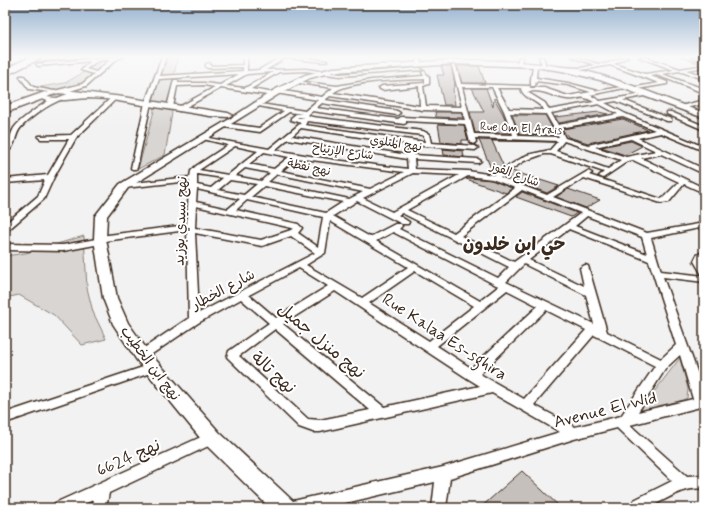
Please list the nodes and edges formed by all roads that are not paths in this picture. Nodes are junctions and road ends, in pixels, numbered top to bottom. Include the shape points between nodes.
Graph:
1 (533, 80) edge
2 (25, 81) edge
3 (89, 81) edge
4 (156, 81) edge
5 (176, 81) edge
6 (232, 81) edge
7 (261, 81) edge
8 (299, 81) edge
9 (335, 81) edge
10 (371, 81) joint
11 (428, 81) edge
12 (458, 81) edge
13 (541, 81) edge
14 (609, 81) edge
15 (659, 81) edge
16 (676, 81) edge
17 (688, 81) edge
18 (296, 82) junction
19 (679, 82) junction
20 (665, 83) junction
21 (175, 86) junction
22 (223, 86) junction
23 (330, 86) junction
24 (421, 86) junction
25 (459, 86) junction
26 (494, 86) junction
27 (337, 87) junction
28 (523, 88) junction
29 (533, 88) junction
30 (630, 88) junction
31 (246, 90) junction
32 (704, 91) edge
33 (55, 92) junction
34 (596, 92) junction
35 (275, 93) junction
36 (66, 94) junction
37 (329, 94) junction
38 (375, 94) junction
39 (647, 94) junction
40 (585, 95) junction
41 (49, 98) junction
42 (114, 98) junction
43 (615, 99) junction
44 (321, 100) junction
45 (704, 102) edge
46 (604, 103) junction
47 (148, 104) junction
48 (256, 104) junction
49 (406, 106) junction
50 (170, 107) junction
51 (179, 108) junction
52 (423, 108) junction
53 (683, 108) junction
54 (372, 109) junction
55 (464, 109) junction
56 (5, 110) edge
57 (288, 110) junction
58 (507, 111) junction
59 (547, 112) junction
60 (397, 113) junction
61 (308, 115) junction
62 (624, 115) junction
63 (364, 116) junction
64 (704, 116) edge
65 (669, 117) junction
66 (228, 119) junction
67 (403, 121) junction
68 (468, 122) junction
69 (356, 124) junction
70 (644, 124) junction
71 (300, 126) junction
72 (556, 127) junction
73 (704, 128) edge
74 (399, 131) junction
75 (661, 131) junction
76 (347, 133) junction
77 (472, 136) junction
78 (41, 137) dead end
79 (73, 137) junction
80 (287, 137) junction
81 (631, 137) junction
82 (205, 138) junction
83 (517, 138) junction
84 (562, 140) junction
85 (395, 141) junction
86 (410, 143) junction
87 (428, 143) junction
88 (234, 144) junction
89 (585, 147) junction
90 (475, 148) junction
91 (704, 149) edge
92 (262, 150) junction
93 (5, 151) edge
94 (270, 151) junction
95 (327, 152) junction
96 (552, 152) junction
97 (662, 152) junction
98 (295, 155) junction
99 (410, 157) junction
100 (635, 158) junction
101 (626, 159) junction
102 (478, 161) junction
103 (704, 163) edge
104 (243, 165) junction
105 (693, 166) junction
106 (595, 167) junction
107 (134, 168) dead end
108 (412, 171) junction
109 (607, 171) junction
110 (275, 172) junction
111 (704, 172) edge
112 (469, 173) junction
113 (480, 174) junction
114 (50, 176) junction
115 (584, 176) junction
116 (228, 177) junction
117 (494, 177) junction
118 (193, 179) junction
119 (599, 180) junction
120 (5, 181) edge
121 (683, 181) junction
122 (262, 183) junction
123 (124, 186) junction
124 (520, 188) junction
125 (213, 190) junction
126 (371, 191) junction
127 (704, 191) edge
128 (248, 197) junction
129 (358, 198) junction
130 (547, 198) junction
131 (350, 202) junction
132 (192, 203) junction
133 (402, 210) junction
134 (230, 211) junction
135 (585, 214) junction
136 (392, 215) junction
137 (327, 216) junction
138 (414, 216) junction
139 (405, 222) junction
140 (704, 225) edge
141 (568, 226) junction
142 (5, 228) edge
143 (191, 228) junction
144 (394, 229) junction
145 (292, 233) junction
146 (455, 236) junction
147 (646, 236) junction
148 (100, 240) junction
149 (369, 241) junction
150 (5, 247) edge
151 (320, 253) junction
152 (704, 254) edge
153 (652, 259) junction
154 (519, 263) junction
155 (300, 265) junction
156 (414, 267) junction
157 (586, 268) dead end
158 (704, 271) edge
159 (656, 272) junction
160 (704, 280) edge
161 (502, 284) junction
162 (335, 286) junction
163 (590, 293) junction
164 (242, 294) junction
165 (362, 302) junction
166 (545, 305) junction
167 (481, 306) junction
168 (194, 320) junction
169 (276, 323) junction
170 (598, 331) junction
171 (429, 347) junction
172 (681, 347) junction
173 (142, 355) junction
174 (662, 365) junction
175 (152, 368) junction
176 (472, 375) junction
177 (493, 388) junction
178 (702, 404) edge
179 (524, 406) junction
180 (382, 412) junction
181 (5, 418) edge
182 (622, 422) junction
183 (574, 433) junction
184 (212, 438) junction
185 (443, 474) junction
186 (704, 482) edge
187 (684, 483) junction
188 (102, 488) junction
189 (639, 506) edge
190 (60, 508) edge
191 (99, 508) edge
192 (286, 508) edge
193 (293, 508) edge
194 (439, 508) edge

1 - 29 street
2 - 33 street via 31,88
3 - 36 street
4 - 47 street
5 - 21 street
6 - 22 street
7 - 31 street
8 - 18 street, نهج ابن الخطيب
9 - 23 street
10 - 27 street
10 - 38 street
11 - 24 street via 428,84
12 - 25 street, شارع الفوز
13 - 34 street via 568,84
14 - 30 street, نهج ابن الخطيب
15 - 20 street
16 - 19 street
17 - 19 street
18 - 23 street
18 - 35 street, نهج ابن الخطيب
19 - 20 street
19 - 32 street
20 - 30 street
21 - 22 street
21 - 50 street
22 - 31 street
22 - 51 street
23 - 27 street
24 - 38 street
24 - 52 street via 420,98
25 - 26 street
25 - 55 street, شارع الفوز
26 - 28 street
26 - 58 street
27 - 37 street
28 - 29 street
28 - 59 street via 525,93 543,104
29 - 40 street via 565,98
30 - 34 street
30 - 39 street, نهج ابن الخطيب
31 - 35 street
33 - 36 street
33 - 41 street
34 - 40 street
34 - 43 street
35 - 44 street
35 - 48 street, نهج ابن الخطيب
36 - 41 street
36 - 42 street
37 - 38 street
37 - 44 street
38 - 49 street
39 - 43 street
39 - 53 street, نهج ابن الخطيب
40 - 46 street
41 - 56 highway
41 - 93 street via 16,130 12,143
42 - 47 street
42 - 79 street
43 - 46 street
43 - 65 street
44 - 54 street
44 - 61 street
45 - 53 street
46 - 59 street
46 - 62 street
47 - 50 street
47 - 107 street
48 - 57 street
48 - 66 street, نهج ابن الخطيب
49 - 52 street
49 - 60 street
50 - 51 street
51 - 66 street
52 - 55 street
53 - 64 street, نهج ابن الخطيب
53 - 65 street
54 - 60 street
54 - 63 street
55 - 68 street, شارع الفوز
57 - 61 street
57 - 66 street via 260,130
58 - 59 street
58 - 83 street
59 - 72 street
60 - 67 street
61 - 63 street
61 - 69 street
61 - 71 street
62 - 70 street
62 - 72 street
63 - 67 street
63 - 69 street
65 - 70 street
65 - 73 street via 680,118
66 - 82 street, نهج ابن الخطيب
67 - 68 street
67 - 74 street
68 - 77 street, شارع الفوز
69 - 74 street
69 - 76 street
70 - 75 street
71 - 76 street
71 - 80 street
72 - 84 street
74 - 85 street
74 - 87 street via 426,134
75 - 81 street
75 - 91 street
76 - 85 street
76 - 95 street
77 - 83 street, Rue Om El Arais
77 - 90 street, شارع الفوز
78 - 79 street
79 - 114 street
80 - 94 street
80 - 95 street, نهج المتلوي
81 - 89 street
81 - 97 street
82 - 88 street, شارع الإرتياح
82 - 123 street, نهج ابن الخطيب
83 - 84 street, Rue Om El Arais
84 - 89 street, Rue Om El Arais
84 - 96 street
85 - 86 street
86 - 87 street
86 - 99 street
87 - 90 street
88 - 92 street, شارع الإرتياح
88 - 118 street, نهج سيدي بوزيد via 198,167
89 - 101 street, Rue Om El Arais
90 - 102 street, شارع الفوز
92 - 94 street, شارع الإرتياح
92 - 104 street
94 - 98 street, شارع الإرتياح
95 - 98 street, شارع الإرتياح
95 - 99 street, نهج المتلوي
95 - 108 street, شارع الإرتياح
96 - 106 street
96 - 117 street via 533,154
97 - 100 street, Rue Om El Arais
97 - 105 street
98 - 110 street
99 - 102 street, نهج المتلوي
99 - 108 street
100 - 101 street, Rue Om El Arais
100 - 121 street
101 - 109 street
102 - 113 street, شارع الفوز
103 - 105 street
104 - 110 street, نهج نفطة
104 - 116 street
105 - 111 street
106 - 109 street
106 - 115 street
108 - 112 street, شارع الإرتياح
108 - 126 street
109 - 119 street
110 - 122 street
110 - 126 street, نهج نفطة
112 - 113 street, شارع الإرتياح
112 - 133 street
113 - 117 street, شارع الفوز
114 - 120 street
114 - 142 street via 41,197
115 - 119 street
115 - 130 street
116 - 118 street
116 - 122 street
116 - 125 street
117 - 124 street, شارع الفوز
118 - 123 street
118 - 125 street
118 - 132 street, نهج سيدي بوزيد
119 - 121 street via 664,201
121 - 127 street
122 - 128 street
122 - 131 street
123 - 148 street, نهج ابن الخطيب via 101,216
124 - 130 street, شارع الفوز
124 - 146 street
125 - 128 street
126 - 129 street
128 - 134 street
128 - 137 street
129 - 131 street
129 - 136 street
130 - 135 street, شارع الفوز
131 - 137 street
132 - 134 street
132 - 143 street, نهج سيدي بوزيد
133 - 136 street
133 - 138 street
134 - 145 street via 297,227 298,230
135 - 141 street
135 - 147 street, شارع الفوز
136 - 139 street
137 - 149 street
137 - 151 street
138 - 139 street
138 - 146 street
139 - 144 street
140 - 147 street
141 - 153 street
141 - 154 street
143 - 145 street via 262,243
143 - 148 street
143 - 168 street, نهج سيدي بوزيد
144 - 149 street
144 - 161 street
145 - 151 street
146 - 154 street
147 - 153 street, Avenue El Wid
148 - 150 street via 63,248
148 - 173 street, نهج ابن الخطيب via 110,298 121,324
149 - 156 street
151 - 155 street, شارع الخطار
152 - 158 street via 699,262
153 - 159 street, Avenue El Wid
154 - 161 street
154 - 163 street
155 - 162 street, Rue Kalaa Es-sghira
155 - 164 street, شارع الخطار
156 - 165 street
156 - 167 street
157 - 163 street
159 - 160 street
159 - 172 street, Avenue El Wid
161 - 166 street
161 - 167 street
162 - 165 street, Rue Kalaa Es-sghira
162 - 169 street
163 - 170 street
164 - 168 street, شارع الخطار
164 - 169 street, نهج منزل جميل
165 - 171 street, Rue Kalaa Es-sghira
166 - 170 street
166 - 176 street
167 - 171 street
168 - 173 street, شارع الخطار
169 - 180 street, نهج منزل جميل
169 - 180 street, نهج تالة via 235,351 233,358 304,422 320,426
170 - 174 street
170 - 179 street
171 - 176 street, Rue Kalaa Es-sghira
172 - 174 street
172 - 178 street, Avenue El Wid
173 - 175 street, نهج ابن الخطيب
174 - 182 street
175 - 181 street
175 - 184 street, نهج ابن الخطيب
176 - 177 street, Rue Kalaa Es-sghira
177 - 179 street, Rue Kalaa Es-sghira
177 - 180 street
178 - 182 street, Avenue El Wid
179 - 183 street, Rue Kalaa Es-sghira
182 - 183 street, Avenue El Wid
182 - 187 street
183 - 185 street, Avenue El Wid
184 - 188 street, نهج 6624
184 - 192 street, نهج ابن الخطيب
185 - 193 street, Avenue El Wid
185 - 194 street
186 - 187 street via 699,480
187 - 189 street
188 - 190 street, نهج 6624
188 - 191 street

